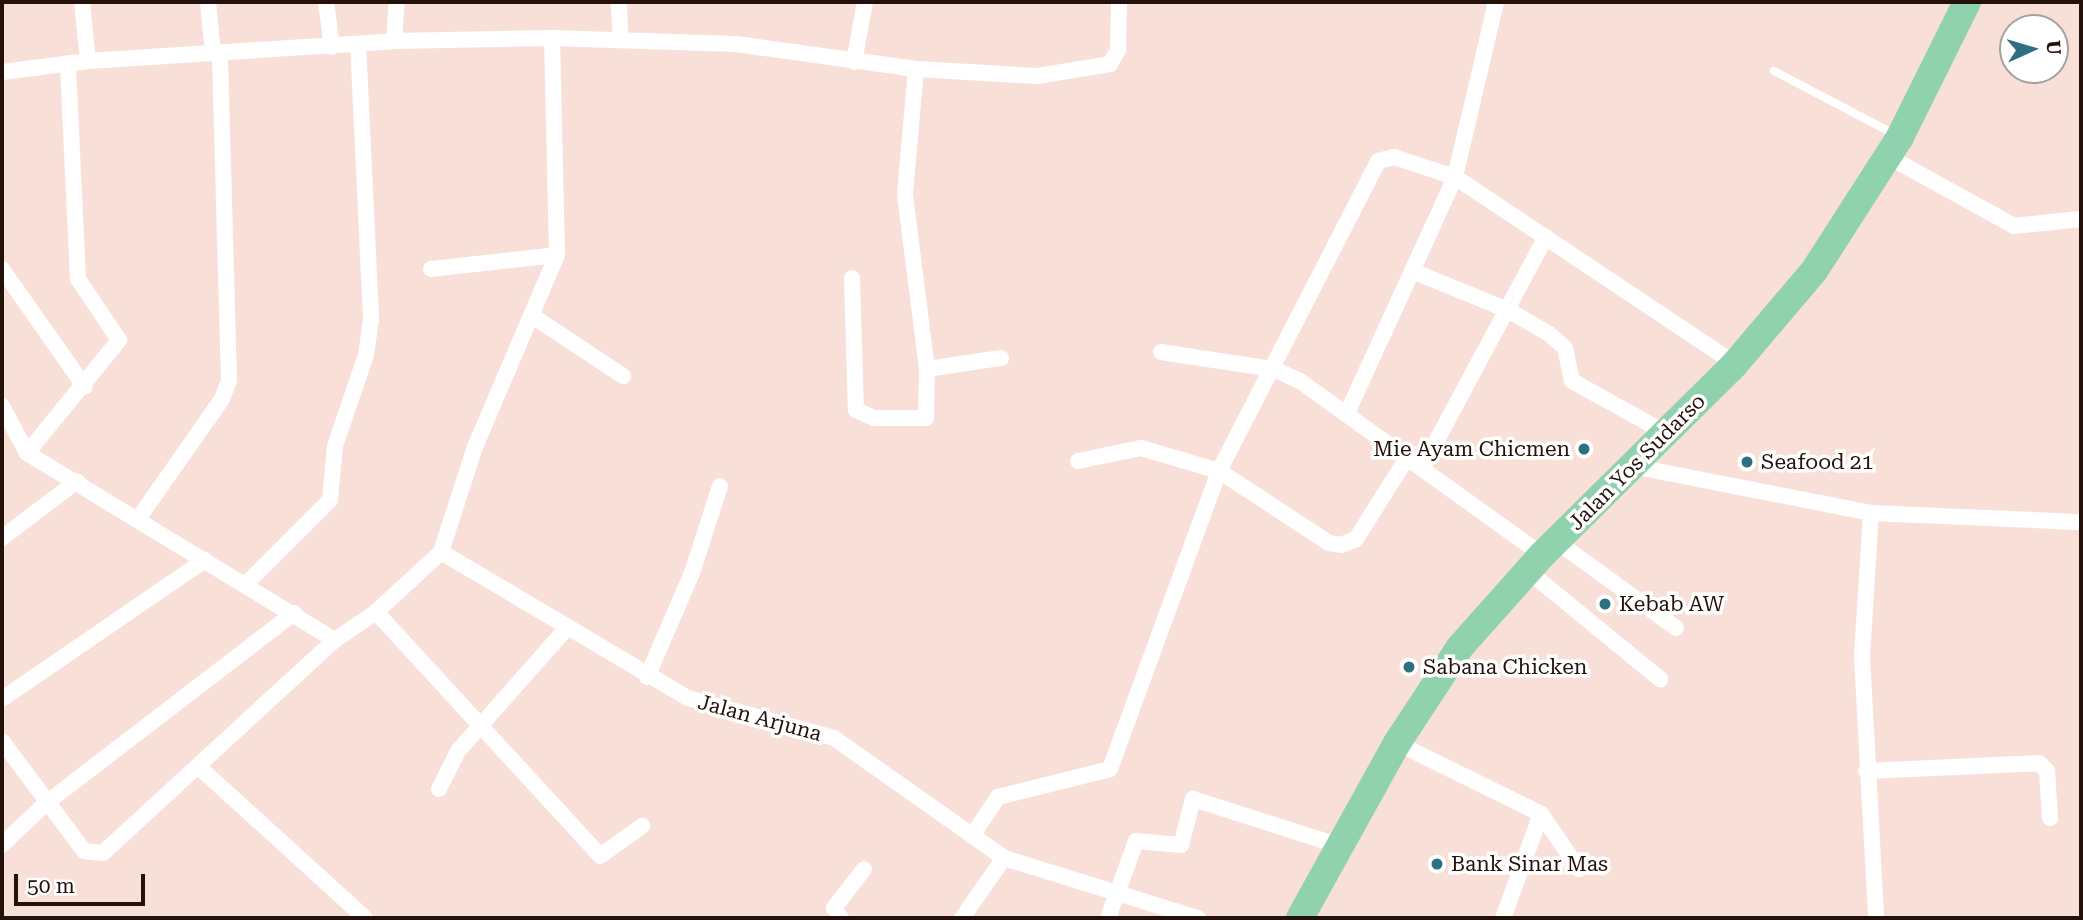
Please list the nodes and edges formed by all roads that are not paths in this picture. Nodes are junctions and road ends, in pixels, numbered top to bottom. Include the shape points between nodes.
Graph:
1 (82, 2) edge
2 (208, 2) edge
3 (326, 2) edge
4 (397, 2) edge
5 (619, 2) edge
6 (865, 2) edge
7 (1119, 2) edge
8 (1496, 2) edge
9 (1967, 2) edge
10 (552, 38) junction
11 (620, 39) junction
12 (394, 41) junction
13 (358, 45) junction
14 (332, 47) junction
15 (217, 54) junction
16 (88, 61) junction
17 (854, 62) junction
18 (68, 63) junction
19 (916, 69) junction
20 (1774, 71) dead end
21 (2, 72) edge
22 (1894, 147) junction
23 (1455, 177) junction
24 (2081, 219) edge
25 (1546, 237) junction
26 (557, 255) junction
27 (2, 269) edge
28 (431, 269) dead end
29 (1412, 271) junction
30 (852, 278) dead end
31 (1508, 310) junction
32 (534, 317) junction
33 (1161, 352) dead end
34 (1001, 358) dead end
35 (1735, 364) junction
36 (927, 369) junction
37 (1274, 369) junction
38 (624, 376) dead end
39 (85, 387) junction
40 (2, 406) edge
41 (1348, 411) junction
42 (1668, 434) junction
43 (27, 453) junction
44 (1409, 455) junction
45 (1078, 461) dead end
46 (1423, 466) junction
47 (1637, 467) junction
48 (1219, 471) junction
49 (77, 481) junction
50 (720, 486) dead end
51 (1871, 513) junction
52 (138, 519) junction
53 (2081, 522) edge
54 (2, 538) edge
55 (441, 552) junction
56 (1542, 556) junction
57 (205, 560) junction
58 (245, 585) junction
59 (376, 612) junction
60 (294, 613) junction
61 (1676, 628) dead end
62 (566, 629) junction
63 (335, 640) junction
64 (648, 677) junction
65 (1660, 679) dead end
66 (2, 699) edge
67 (482, 722) junction
68 (2, 741) edge
69 (1397, 743) junction
70 (199, 767) junction
71 (1866, 771) junction
72 (439, 789) dead end
73 (45, 804) junction
74 (1541, 814) junction
75 (2050, 818) dead end
76 (642, 826) dead end
77 (972, 836) junction
78 (2, 845) edge
79 (1337, 845) junction
80 (1004, 858) junction
81 (864, 869) dead end
82 (1579, 869) dead end
83 (1117, 893) junction
84 (365, 918) edge
85 (841, 918) edge
86 (962, 918) edge
87 (1108, 918) edge
88 (1198, 918) edge
89 (1300, 918) edge
90 (1503, 918) edge
91 (1876, 918) edge

1 - 16 street
2 - 15 street
3 - 14 street
4 - 12 street
5 - 11 street
6 - 17 street
7 - 19 street via 1118,50 1110,64 1018,77
8 - 23 street
9 - 22 highway, Jalan Yos Sudarso
10 - 11 street
10 - 12 street
10 - 26 street
11 - 17 street via 736,44
12 - 13 street
13 - 14 street
13 - 58 street via 370,335 335,446 330,500
14 - 15 street
15 - 16 street
15 - 52 street via 229,381 222,399
16 - 18 street
17 - 19 street
18 - 21 street
18 - 39 street via 79,278 119,340
19 - 36 street via 905,194
20 - 22 lane
22 - 24 street via 2014,226
22 - 35 highway, Jalan Yos Sudarso via 1814,271
23 - 25 street
23 - 29 street
23 - 37 street via 1394,157 1378,161
25 - 31 street
25 - 35 street
26 - 28 street
26 - 32 street
27 - 39 street
29 - 31 street
29 - 41 street
30 - 36 street via 856,410 874,418 926,418
31 - 42 street via 1561,342 1572,381
31 - 46 street
32 - 38 street
32 - 55 street via 475,447
33 - 37 street
34 - 36 street
35 - 42 highway, Jalan Yos Sudarso
37 - 41 street
37 - 48 street
39 - 43 street
40 - 43 street
41 - 44 street
42 - 47 highway, Jalan Yos Sudarso
43 - 49 street
44 - 46 street
44 - 48 street via 1356,539 1340,545 1329,543
45 - 48 street via 1141,448
46 - 56 street
47 - 51 street
47 - 56 highway, Jalan Yos Sudarso
48 - 77 street via 1110,769 998,797
49 - 52 street
49 - 54 street
50 - 64 street via 692,573
51 - 53 street
51 - 71 street via 1862,617
52 - 57 street
55 - 59 street
55 - 62 street, Jalan Arjuna
56 - 61 street
56 - 65 street
56 - 69 highway, Jalan Yos Sudarso via 1460,648
57 - 58 street
57 - 66 street
58 - 60 street
59 - 63 street
59 - 67 street
60 - 63 street
60 - 73 street
62 - 64 street, Jalan Arjuna
62 - 67 street
63 - 70 street
64 - 77 street, Jalan Arjuna via 715,708 834,738
67 - 72 street via 458,751
67 - 76 street via 600,856
68 - 73 street
69 - 74 street
69 - 79 highway, Jalan Yos Sudarso
70 - 73 street via 99,854 83,851
70 - 84 street
71 - 75 street via 2045,765
71 - 91 street
73 - 78 street
74 - 82 street
74 - 90 street
77 - 80 street, Jalan Arjuna
79 - 83 street via 1193,799 1181,845 1139,838
79 - 89 highway, Jalan Yos Sudarso
80 - 83 street, Jalan Arjuna
80 - 86 street
81 - 85 street via 834,908
83 - 87 street
83 - 88 street, Jalan Arjuna

